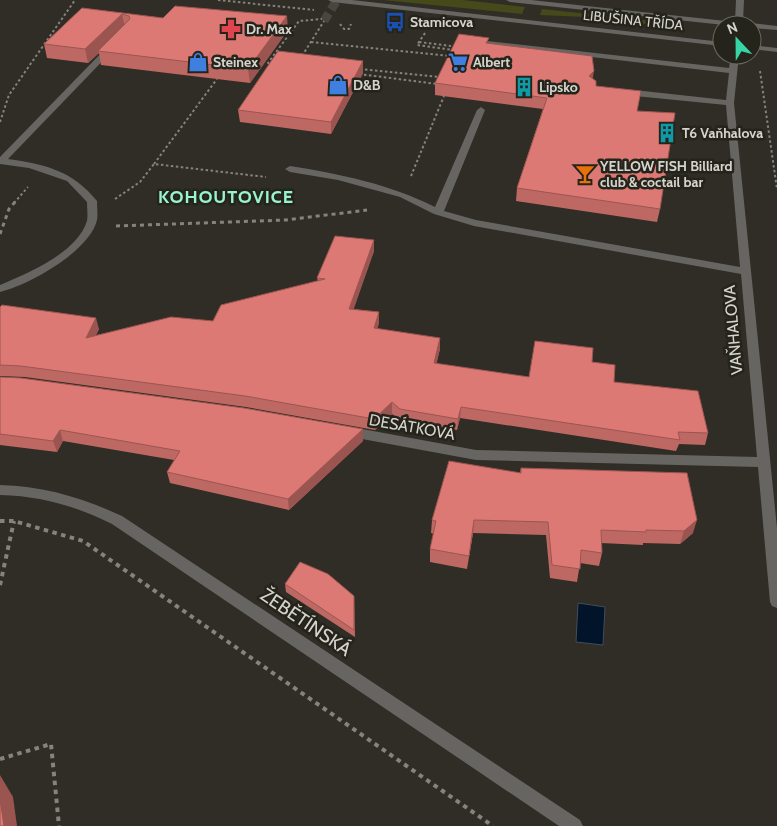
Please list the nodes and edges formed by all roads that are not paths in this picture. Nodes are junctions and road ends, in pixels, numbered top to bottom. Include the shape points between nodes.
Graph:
1 (332, 0) edge
2 (510, 0) edge
3 (740, 0) edge
4 (741, 15) edge
5 (712, 22) edge
6 (762, 27) edge
7 (777, 28) edge
8 (121, 38) edge
9 (467, 40) edge
10 (712, 43) edge
11 (762, 48) edge
12 (777, 50) edge
13 (734, 65) edge
14 (734, 71) junction
15 (612, 90) edge
16 (730, 103) junction
17 (481, 110) dead end
18 (0, 161) edge
19 (290, 168) dead end
20 (438, 212) junction
21 (745, 271) junction
22 (0, 288) edge
23 (332, 429) edge
24 (762, 462) junction
25 (0, 490) edge
26 (777, 602) edge
27 (574, 826) edge

1 - 10 street, LIBUŠINA TŘÍDA
2 - 5 street, LIBUŠINA TŘÍDA
3 - 4 street
6 - 7 street
8 - 18 street
9 - 14 street
11 - 12 street
13 - 14 street, VAŇHALOVA
14 - 16 street, VAŇHALOVA
15 - 16 street
16 - 21 street, VAŇHALOVA
17 - 20 street
18 - 22 street via 31,166 70,179 92,201 92,221 78,244 43,270
19 - 20 street via 403,195
20 - 21 street via 474,223
21 - 24 street, VAŇHALOVA
23 - 24 street, DESÁTKOVÁ via 476,455
24 - 26 street, VAŇHALOVA
25 - 27 street, ŽEBĚTÍNSKÁ via 24,489 82,503 117,520

